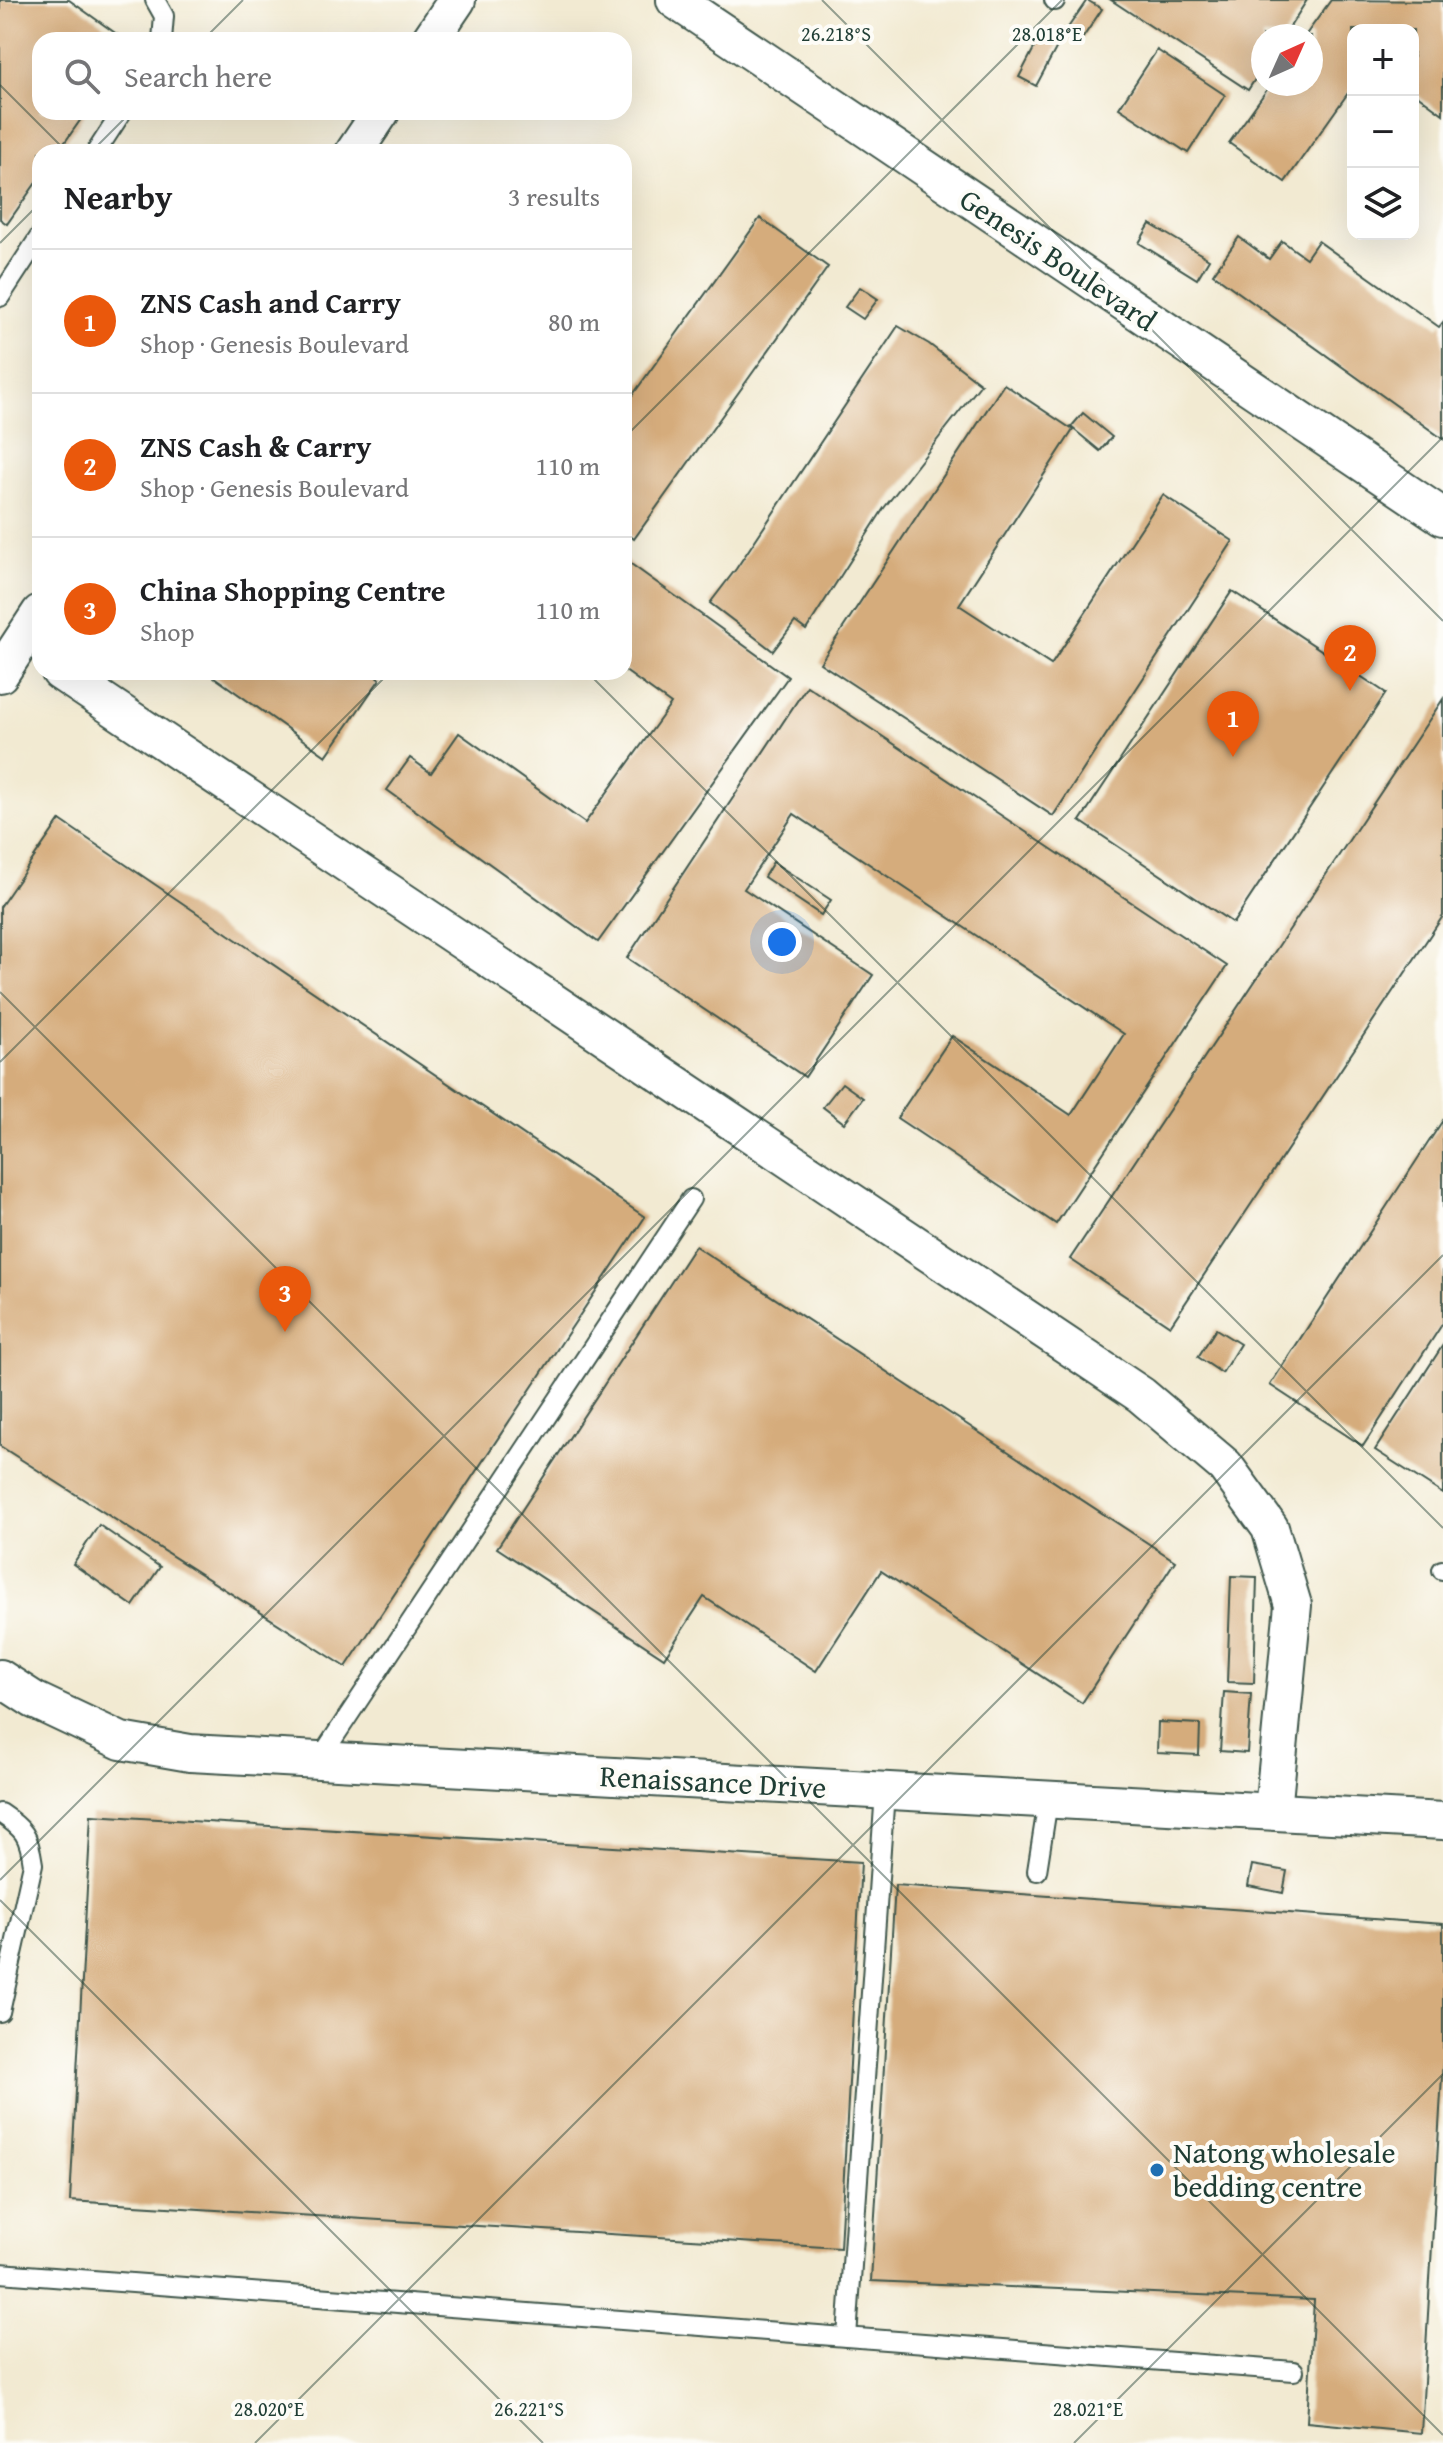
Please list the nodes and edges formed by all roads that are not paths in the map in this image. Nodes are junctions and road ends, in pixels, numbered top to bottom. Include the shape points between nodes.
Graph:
1 (155, 0) edge
2 (457, 0) edge
3 (675, 0) edge
4 (163, 32) edge
5 (435, 32) edge
6 (117, 120) edge
7 (376, 120) edge
8 (101, 144) edge
9 (359, 144) edge
10 (32, 247) edge
11 (2, 290) edge
12 (1443, 517) edge
13 (32, 631) edge
14 (19, 659) edge
15 (72, 680) edge
16 (691, 1199) dead end
17 (0, 1678) edge
18 (319, 1760) junction
19 (885, 1792) junction
20 (1048, 1801) junction
21 (1273, 1811) junction
22 (0, 1813) edge
23 (1443, 1821) edge
24 (1037, 1871) dead end
25 (8, 1932) edge
26 (0, 2012) edge
27 (0, 2273) edge
28 (847, 2337) junction
29 (1294, 2371) dead end

1 - 4 lane via 164,16
2 - 5 street
3 - 12 street, Genesis Boulevard
6 - 8 lane
7 - 9 street
10 - 11 lane
13 - 14 street
15 - 21 street via 1141,1395 1225,1466 1270,1528 1293,1605
16 - 18 lane
17 - 18 street, Renaissance Drive via 121,1741 190,1753
18 - 19 street, Renaissance Drive
19 - 20 street, Renaissance Drive
19 - 28 lane
20 - 21 street, Renaissance Drive
20 - 24 lane
21 - 23 street, Renaissance Drive
22 - 25 lane via 21,1827 33,1864
25 - 26 lane
27 - 28 lane
28 - 29 lane

